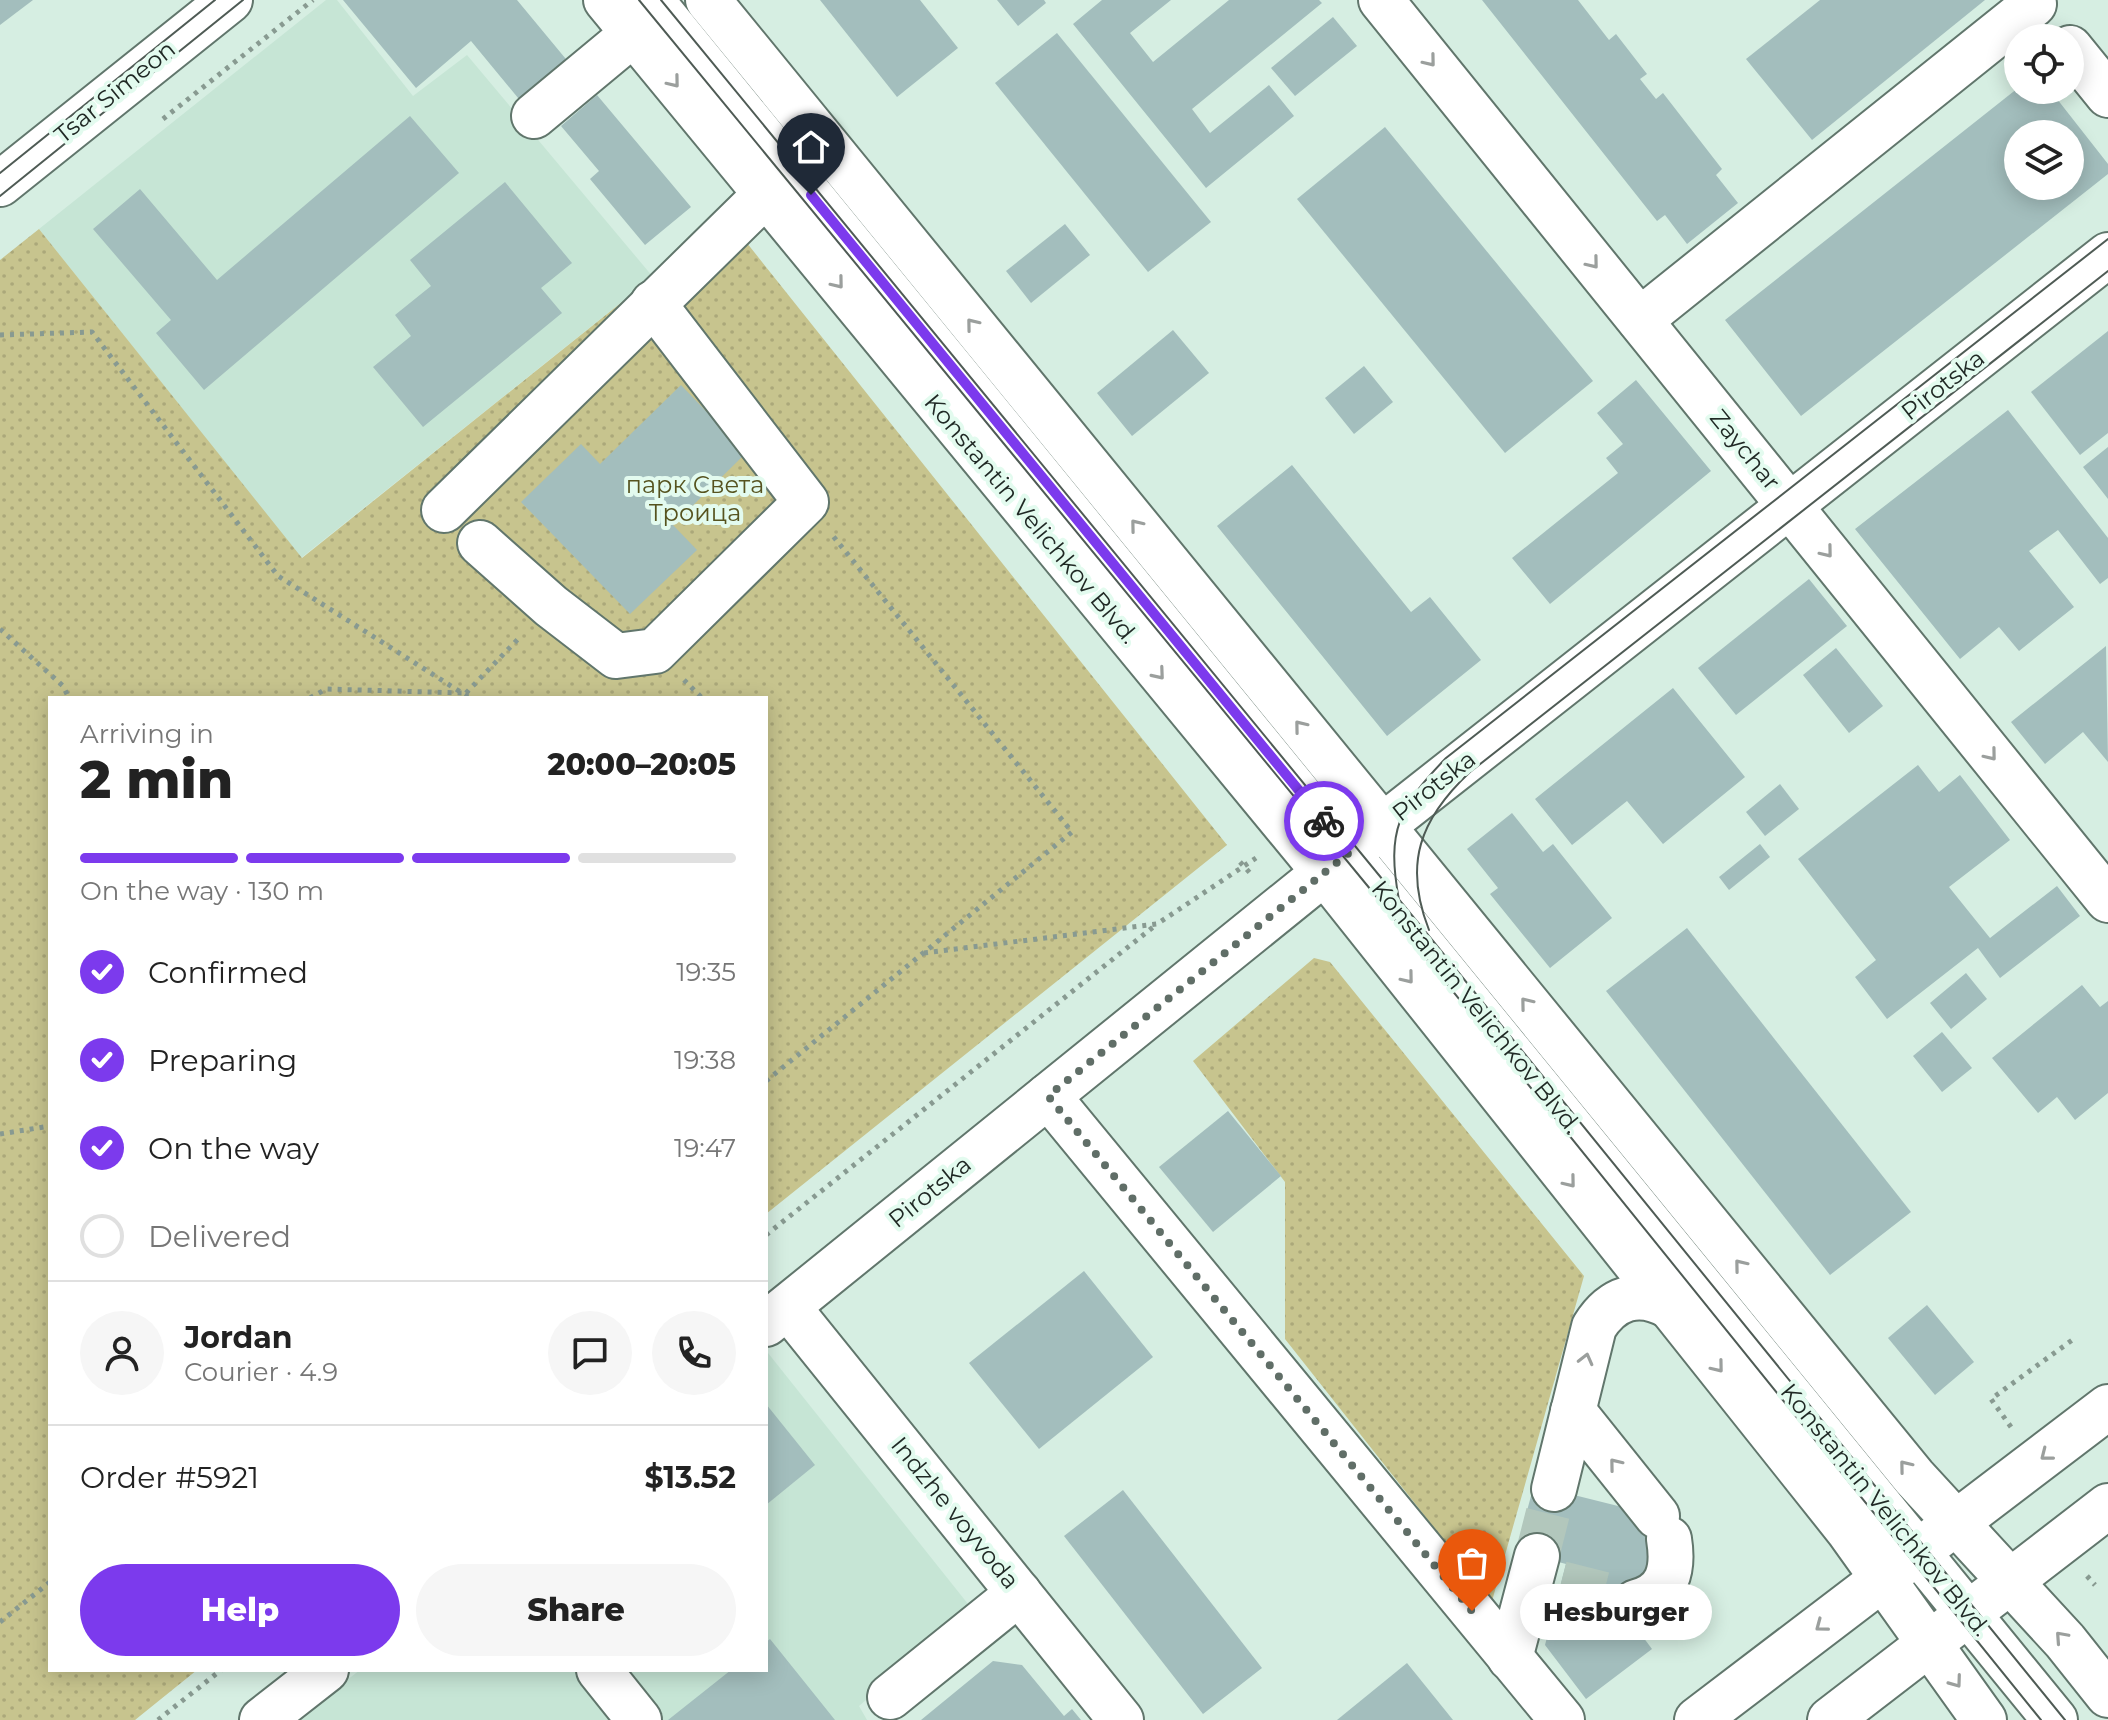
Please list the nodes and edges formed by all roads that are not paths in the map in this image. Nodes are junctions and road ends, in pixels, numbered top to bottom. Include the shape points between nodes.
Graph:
1 (230, 0) edge
2 (606, 0) edge
3 (708, 0) edge
4 (1381, 0) edge
5 (2032, 2) edge
6 (642, 17) edge
7 (2050, 24) edge
8 (2084, 65) edge
9 (2108, 95) edge
10 (534, 116) dead end
11 (0, 184) edge
12 (766, 194) junction
13 (2108, 255) edge
14 (653, 303) junction
15 (1640, 320) junction
16 (1789, 505) junction
17 (444, 510) dead end
18 (480, 543) dead end
19 (1352, 850) junction
20 (2108, 900) edge
21 (1048, 1096) junction
22 (1669, 1306) junction
23 (777, 1316) edge
24 (2108, 1407) edge
25 (1573, 1411) junction
26 (1554, 1489) tunnel mouth
27 (2108, 1506) edge
28 (1957, 1523) junction
29 (1919, 1552) junction
30 (1543, 1571) tunnel mouth
31 (1883, 1579) junction
32 (2009, 1583) junction
33 (1019, 1593) junction
34 (1636, 1602) dead end
35 (1969, 1614) junction
36 (1929, 1644) junction
37 (1510, 1658) junction
38 (323, 1672) edge
39 (601, 1672) edge
40 (2108, 1695) edge
41 (890, 1697) dead end
42 (262, 1720) edge
43 (639, 1720) edge
44 (1121, 1720) edge
45 (1562, 1720) edge
46 (1697, 1720) edge
47 (1830, 1720) edge
48 (1984, 1720) edge
49 (2055, 1720) edge

1 - 11 main road, Tsar Simeon
2 - 6 main road, Konstantin Velichkov Blvd.
19 -> 3 main road, Konstantin Velichkov Blvd.
4 -> 15 main road, Zaychar
5 - 7 main road
5 - 15 main road
6 - 10 main road
6 -> 12 main road, Konstantin Velichkov Blvd.
6 - 19 main road, Konstantin Velichkov Blvd.
8 - 9 main road
12 - 14 main road
12 -> 19 main road, Konstantin Velichkov Blvd.
13 - 16 main road, Pirotska
14 - 17 main road
14 - 18 main road via 806,502 655,651 616,656
15 - 16 main road, Zaychar
16 - 19 main road, Pirotska
16 -> 20 main road, Zaychar
19 - 21 main road, Pirotska
19 -> 22 main road, Konstantin Velichkov Blvd.
28 -> 19 main road, Konstantin Velichkov Blvd.
19 - 29 main road, Konstantin Velichkov Blvd.
21 - 23 main road, Pirotska
21 - 37 main road
25 -> 22 main road via 1602,1314 1626,1297 1656,1298
22 -> 31 main road, Konstantin Velichkov Blvd.
23 - 33 main road, Indzhe voyvoda
24 -> 28 main road
25 - 26 main road
34 -> 25 main road via 1659,1592 1667,1581 1673,1562 1663,1528
27 - 32 main road
28 - 29 main road
28 - 32 main road, Konstantin Velichkov Blvd.
29 - 31 main road
29 - 35 main road, Konstantin Velichkov Blvd.
30 - 37 main road
31 - 36 main road, Konstantin Velichkov Blvd.
31 -> 46 main road
32 - 35 main road
40 -> 32 main road, Konstantin Velichkov Blvd.
33 - 41 main road
33 - 44 main road, Indzhe voyvoda
35 - 36 main road
35 - 49 main road, Konstantin Velichkov Blvd.
36 - 47 main road
36 -> 48 main road, Konstantin Velichkov Blvd.
37 - 45 main road
38 - 42 main road
39 - 43 main road

